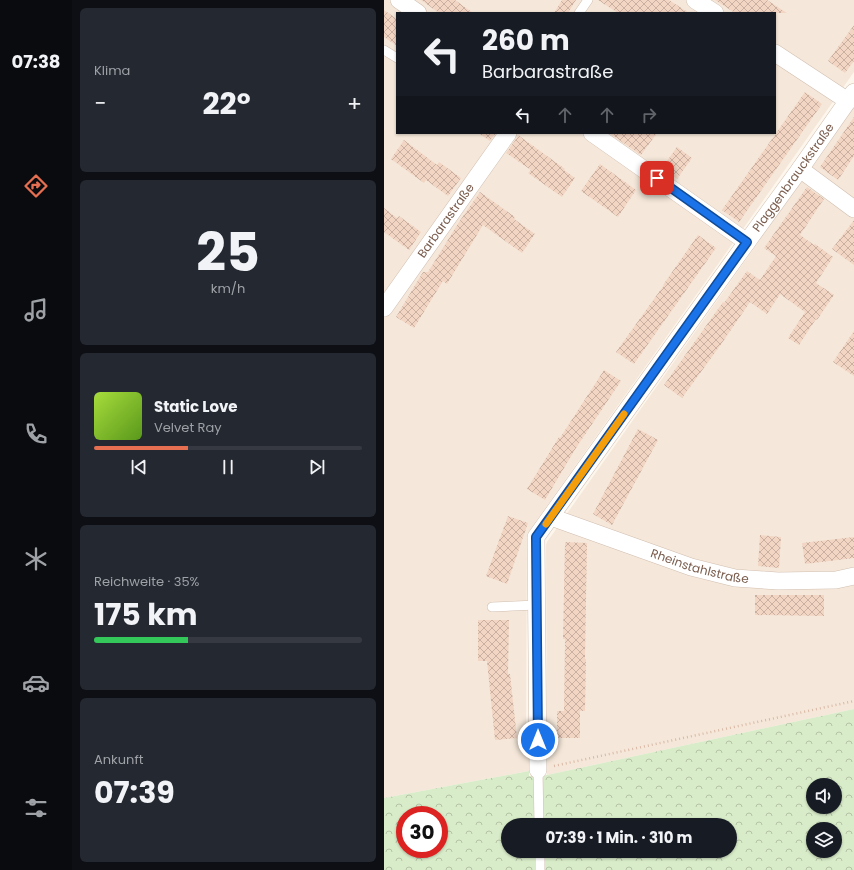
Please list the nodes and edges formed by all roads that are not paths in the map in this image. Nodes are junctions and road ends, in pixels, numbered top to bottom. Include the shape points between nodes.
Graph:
1 (399, 0) edge
2 (588, 0) edge
3 (695, 0) edge
4 (417, 12) edge
5 (580, 12) edge
6 (713, 12) edge
7 (384, 50) edge
8 (776, 54) edge
9 (396, 57) edge
10 (851, 97) edge
11 (507, 134) edge
12 (593, 134) edge
13 (800, 169) junction
14 (854, 209) edge
15 (747, 242) junction
16 (384, 308) edge
17 (551, 517) junction
18 (854, 576) edge
19 (537, 605) junction
20 (492, 607) dead end
21 (538, 770) joint
22 (539, 818) edge
23 (540, 858) edge
24 (540, 870) edge

1 - 4 street
2 - 5 lane
3 - 6 street
7 - 9 lane
8 - 10 street
10 - 13 street, Plaggenbrauckstraße
11 - 16 street, Barbarastraße
12 - 15 street
13 - 14 street
13 - 15 street, Plaggenbrauckstraße
15 - 17 street, Plaggenbrauckstraße
17 - 18 street, Rheinstahlstraße via 691,568 735,578 778,581 836,580
17 - 19 street, Plaggenbrauckstraße via 536,537
19 - 20 lane
19 - 21 street, Plaggenbrauckstraße
21 - 22 lane, Plaggenbrauckstraße
23 - 24 lane

